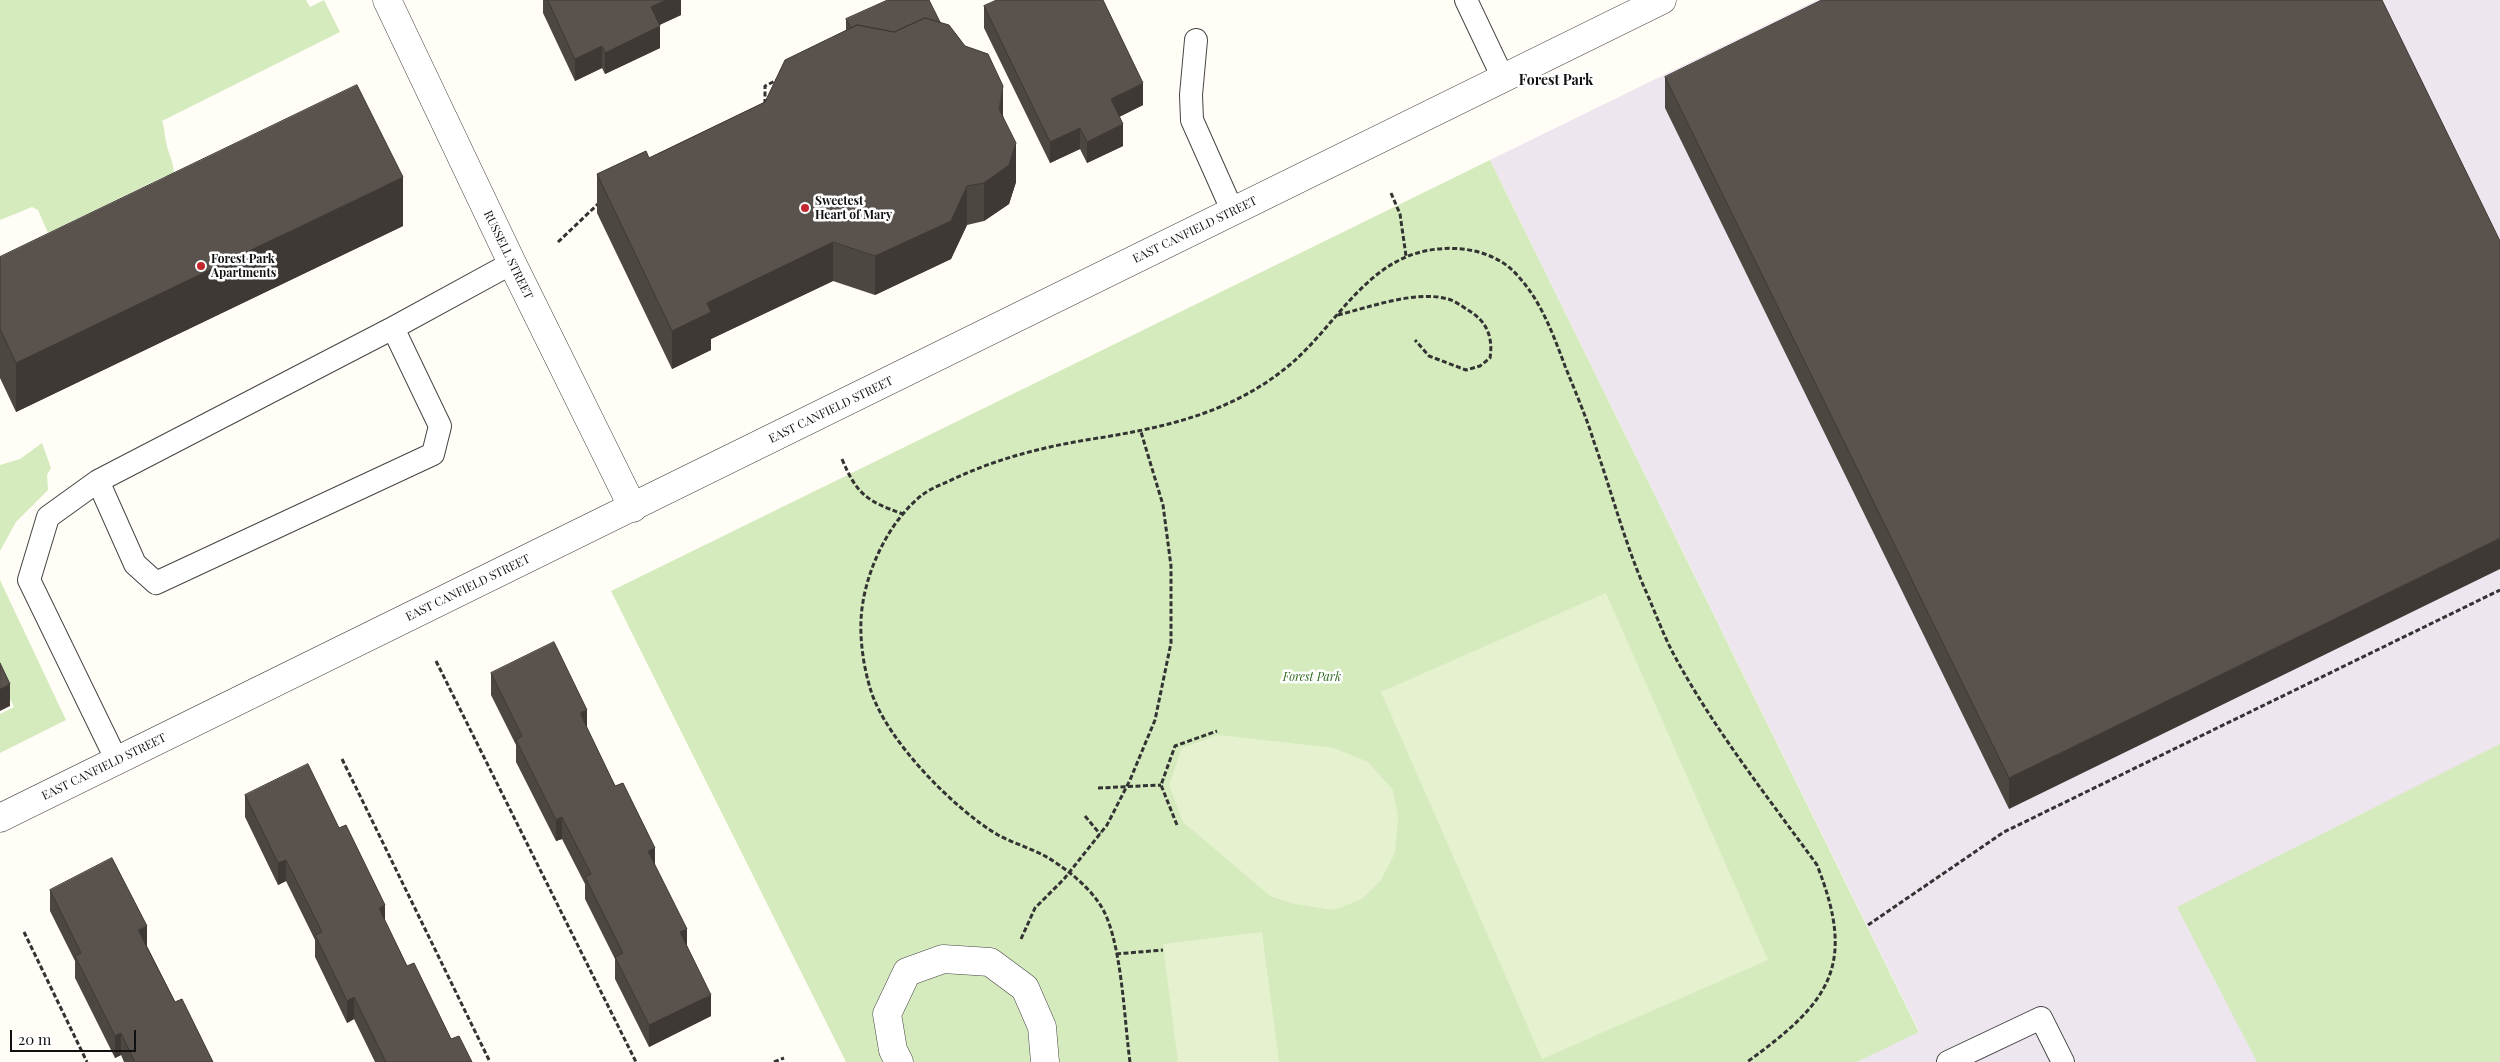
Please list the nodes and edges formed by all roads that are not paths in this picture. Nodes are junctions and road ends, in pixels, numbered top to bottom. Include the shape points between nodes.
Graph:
1 (387, 0) edge
2 (1466, 0) edge
3 (1662, 0) edge
4 (1196, 40) dead end
5 (1503, 78) junction
6 (1232, 212) junction
7 (512, 263) junction
8 (393, 328) junction
9 (98, 481) junction
10 (632, 508) junction
11 (117, 761) junction
12 (0, 818) edge
13 (899, 1062) edge
14 (1045, 1062) edge
15 (1948, 1062) edge
16 (2063, 1062) edge

1 - 7 street, RUSSELL STREET
2 - 5 lane
3 - 5 street, EAST CANFIELD STREET
4 - 6 lane via 1192,120
5 - 6 street, EAST CANFIELD STREET
6 - 10 street, EAST CANFIELD STREET
7 - 8 lane
7 - 10 street, RUSSELL STREET
8 - 9 lane
8 - 9 lane via 440,426 433,454 156,583 135,564
9 - 11 lane via 48,517 29,580
10 - 11 street, EAST CANFIELD STREET
11 - 12 street, EAST CANFIELD STREET
13 - 14 street via 892,1050 887,1014 907,972 943,959 990,962 1025,988 1042,1027
15 - 16 lane via 2041,1018

